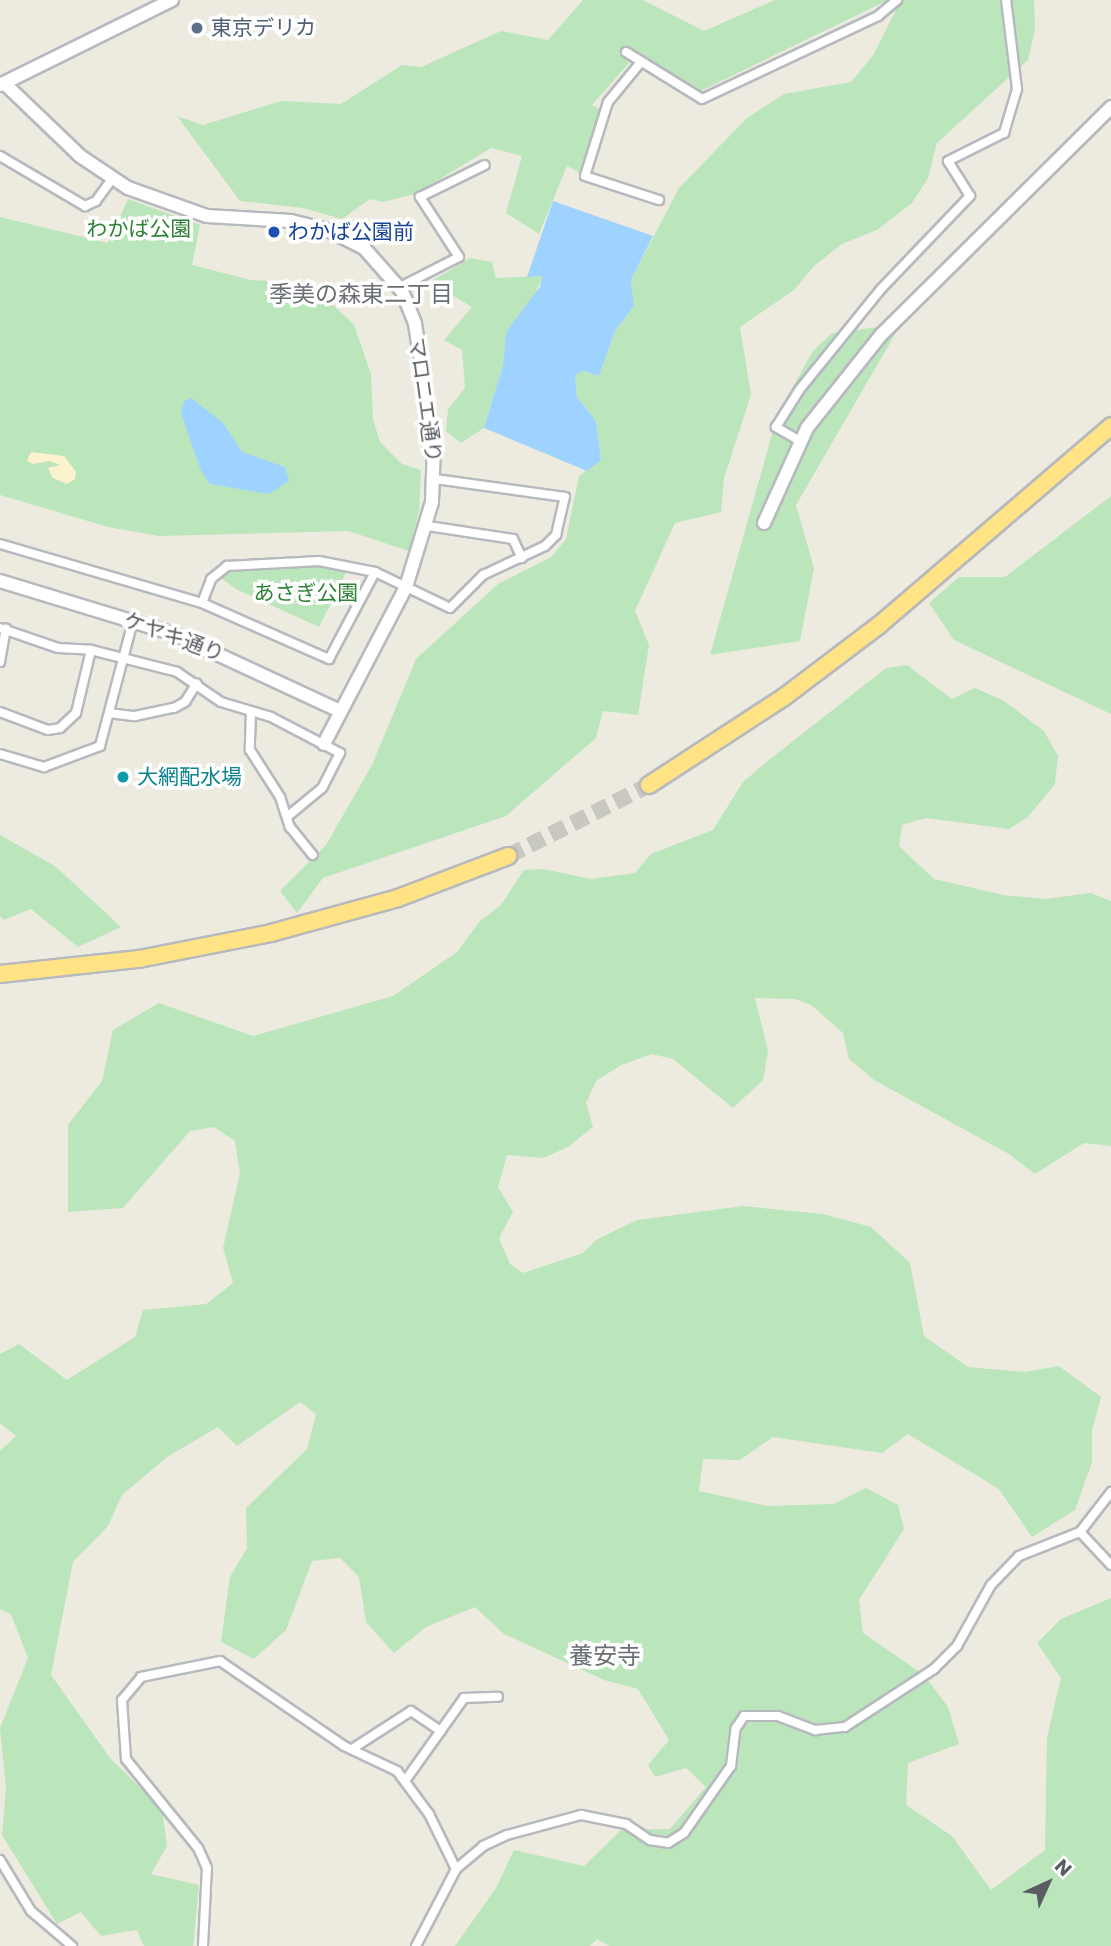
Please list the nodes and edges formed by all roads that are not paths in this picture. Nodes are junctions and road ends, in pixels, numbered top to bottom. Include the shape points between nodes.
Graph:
1 (172, 0) edge
2 (897, 0) edge
3 (1006, 0) edge
4 (626, 52) dead end
5 (640, 62) junction
6 (2, 84) edge
7 (1111, 107) edge
8 (0, 156) edge
9 (485, 165) dead end
10 (112, 179) junction
11 (659, 200) dead end
12 (400, 287) junction
13 (1111, 426) edge
14 (800, 442) junction
15 (435, 479) junction
16 (764, 523) dead end
17 (428, 526) junction
18 (0, 544) edge
19 (522, 558) junction
20 (375, 572) junction
21 (0, 581) edge
22 (406, 587) junction
23 (202, 603) junction
24 (133, 621) junction
25 (3, 628) edge
26 (91, 650) junction
27 (124, 659) junction
28 (0, 662) edge
29 (197, 683) junction
30 (341, 711) junction
31 (0, 712) edge
32 (251, 712) junction
33 (109, 713) junction
34 (324, 744) junction
35 (0, 754) edge
36 (649, 786) tunnel mouth
37 (287, 817) junction
38 (313, 855) dead end
39 (508, 856) tunnel mouth
40 (0, 974) edge
41 (1111, 1492) edge
42 (1080, 1532) junction
43 (1111, 1565) edge
44 (498, 1698) dead end
45 (441, 1731) junction
46 (352, 1749) junction
47 (405, 1781) junction
48 (0, 1860) edge
49 (456, 1869) junction
50 (72, 1946) edge
51 (203, 1946) edge
52 (416, 1946) edge

1 - 6 street
2 - 5 street via 878,16 702,99
3 - 14 street via 1017,89 1004,133 948,161 970,196 881,289 800,389 776,427
4 - 5 street
5 - 11 street via 608,102 585,176
6 - 10 street, マロニエ通り via 80,156
7 - 14 street via 881,335
8 - 10 street via 85,206 96,201
9 - 12 street via 420,197 459,257
10 - 12 street, マロニエ通り via 152,200 195,213 257,223 291,221 328,230 364,248
12 - 15 street, マロニエ通り via 415,324
13 - 36 highway via 878,626 784,697
14 - 16 street
15 - 17 street, マロニエ通り
15 - 19 street via 565,497 556,536
17 - 19 street via 513,539
17 - 22 street, マロニエ通り
18 - 23 street
19 - 22 street via 483,575 450,608
20 - 22 street
20 - 23 street via 319,561 227,566 211,579
20 - 23 street via 329,659
21 - 24 street, ケヤキ通り
22 - 30 street, マロニエ通り
24 - 27 street
24 - 30 street, ケヤキ通り via 209,648
25 - 26 street via 58,648
25 - 28 street
26 - 27 street
26 - 31 street via 76,713 60,728 48,730
27 - 29 street via 177,671
27 - 33 street
29 - 32 street via 220,702
29 - 33 street via 185,702 174,708 135,716
30 - 34 street, マロニエ通り
32 - 34 street
32 - 37 street via 250,750 280,797
33 - 35 street via 100,746 55,763 44,767
34 - 37 street via 340,753 322,788
37 - 38 street
39 - 40 highway via 398,898 271,933 139,958
41 - 42 street
42 - 43 street
42 - 49 street via 1019,1556 991,1585 957,1646 934,1669 845,1727 815,1730 778,1716 744,1716 736,1728 730,1766 684,1833 668,1843 650,1840 612,1818 581,1815 508,1835 483,1846
44 - 45 street via 464,1698
45 - 46 street via 411,1711
45 - 47 street
46 - 47 street via 389,1766
46 - 51 street via 220,1661 141,1677 129,1687 122,1700 126,1759 198,1848 207,1868
47 - 49 street via 429,1814
48 - 50 street via 32,1911
49 - 52 street

